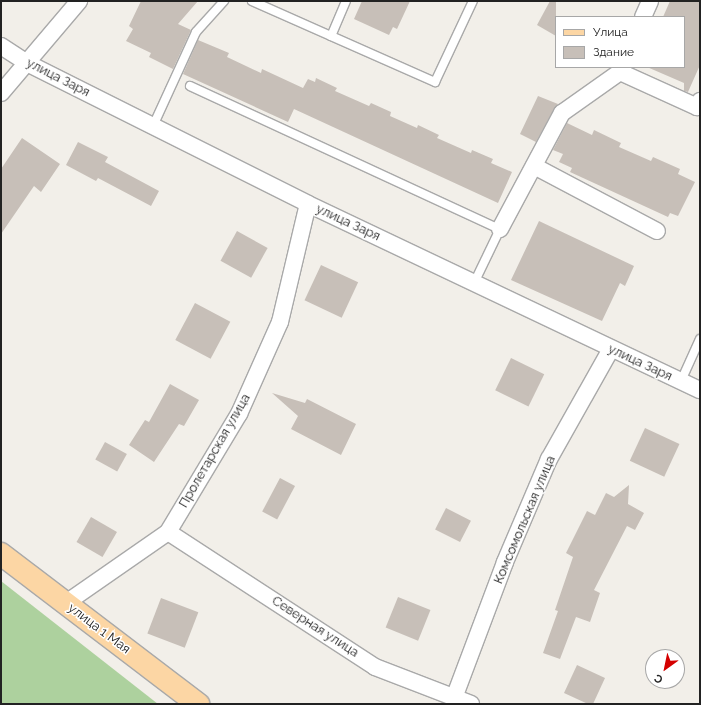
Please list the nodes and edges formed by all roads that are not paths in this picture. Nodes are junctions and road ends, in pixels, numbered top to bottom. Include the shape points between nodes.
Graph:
1 (79, 1) edge
2 (224, 1) edge
3 (252, 1) edge
4 (346, 1) edge
5 (473, 1) edge
6 (650, 1) edge
7 (643, 16) edge
8 (331, 36) junction
9 (1, 46) edge
10 (27, 63) junction
11 (622, 70) edge
12 (190, 86) dead end
13 (1, 93) edge
14 (700, 101) edge
15 (153, 126) junction
16 (534, 166) junction
17 (308, 204) junction
18 (500, 229) junction
19 (658, 231) dead end
20 (474, 283) junction
21 (700, 339) edge
22 (612, 349) junction
23 (680, 381) junction
24 (700, 390) edge
25 (168, 532) junction
26 (1, 554) edge
27 (66, 603) junction
28 (454, 698) junction
29 (198, 704) edge
30 (471, 704) edge

1 - 10 street
2 - 15 lane via 196,32
3 - 8 lane
4 - 8 lane
5 - 8 lane via 435,82
6 - 7 street
9 - 10 street, улица Заря
10 - 13 street
10 - 15 street, улица Заря
11 - 14 street via 697,107
11 - 16 street via 562,113
12 - 18 lane
15 - 17 street, улица Заря
16 - 18 street
16 - 19 street
17 - 20 street, улица Заря
17 - 25 street, Пролетарская улица via 280,322 239,414
18 - 20 lane
20 - 22 street, улица Заря
21 - 23 lane
22 - 23 street, улица Заря
22 - 28 street, Комсомольская улица via 549,459 505,562
23 - 24 street, улица Заря
25 - 27 street, Пролетарская улица
25 - 28 street, Северная улица via 375,667
26 - 27 main road, улица 1 Мая
27 - 29 main road, улица 1 Мая
28 - 30 street, Северная улица

